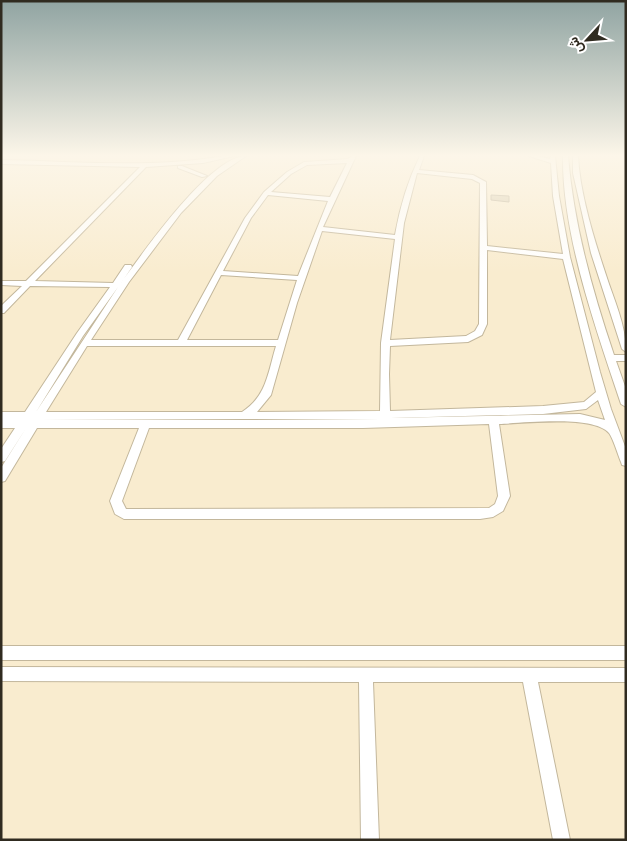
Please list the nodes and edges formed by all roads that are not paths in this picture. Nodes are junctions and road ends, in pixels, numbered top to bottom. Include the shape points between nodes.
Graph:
1 (115, 195) edge
2 (186, 195) edge
3 (193, 195) edge
4 (264, 195) edge
5 (291, 195) edge
6 (334, 195) edge
7 (408, 195) edge
8 (483, 195) edge
9 (557, 195) edge
10 (569, 195) edge
11 (581, 195) edge
12 (332, 199) junction
13 (558, 210) junction
14 (570, 211) junction
15 (320, 229) junction
16 (398, 237) junction
17 (484, 248) junction
18 (566, 257) junction
19 (219, 272) junction
20 (301, 278) junction
21 (1, 283) edge
22 (26, 286) junction
23 (117, 287) junction
24 (1, 288) edge
25 (1, 311) edge
26 (85, 343) junction
27 (181, 343) junction
28 (281, 343) junction
29 (385, 343) junction
30 (606, 344) junction
31 (625, 347) edge
32 (610, 358) junction
33 (626, 358) edge
34 (600, 394) junction
35 (266, 395) junction
36 (626, 404) edge
37 (1, 416) edge
38 (242, 416) junction
39 (274, 416) junction
40 (31, 420) junction
41 (386, 420) junction
42 (494, 421) junction
43 (1, 424) edge
44 (145, 424) junction
45 (611, 430) junction
46 (1, 458) edge
47 (626, 462) edge
48 (1, 478) edge
49 (1, 653) edge
50 (626, 653) edge
51 (1, 674) edge
52 (366, 675) junction
53 (529, 675) junction
54 (626, 675) edge
55 (370, 840) edge
56 (562, 840) edge

1 - 22 street
2 - 23 street
3 - 23 street
4 - 19 street via 248,218
5 - 12 street
6 - 12 street
7 - 16 street
8 - 17 street
9 - 13 street
10 - 14 street
11 - 31 street via 595,253
12 - 15 street
13 - 14 street
13 - 18 street
14 - 30 street
15 - 16 street
15 - 20 street
16 - 29 street
17 - 18 street
17 - 29 street via 483,324 479,334 463,339
18 - 34 street
19 - 20 street
19 - 27 street
20 - 28 street
21 - 22 street
22 - 23 street
22 - 24 street
22 - 25 street
23 - 26 street
23 - 40 street
26 - 27 street
26 - 40 street
27 - 28 street
28 - 35 street
29 - 41 street
30 - 31 street
30 - 32 street
32 - 33 street
32 - 36 street
34 - 41 street via 586,405 575,408
34 - 45 street
35 - 38 street via 257,407
35 - 39 street via 267,406
37 - 40 street
38 - 39 street
38 - 40 street
39 - 41 street
40 - 43 street
40 - 44 street
40 - 46 street
40 - 48 street
41 - 42 street
41 - 44 street
42 - 44 street via 503,504 498,510 480,514 124,514 119,511 116,501
42 - 45 street via 580,418 597,421
45 - 47 street
49 - 50 street
51 - 52 street
52 - 53 street
52 - 55 street
53 - 54 street
53 - 56 street

